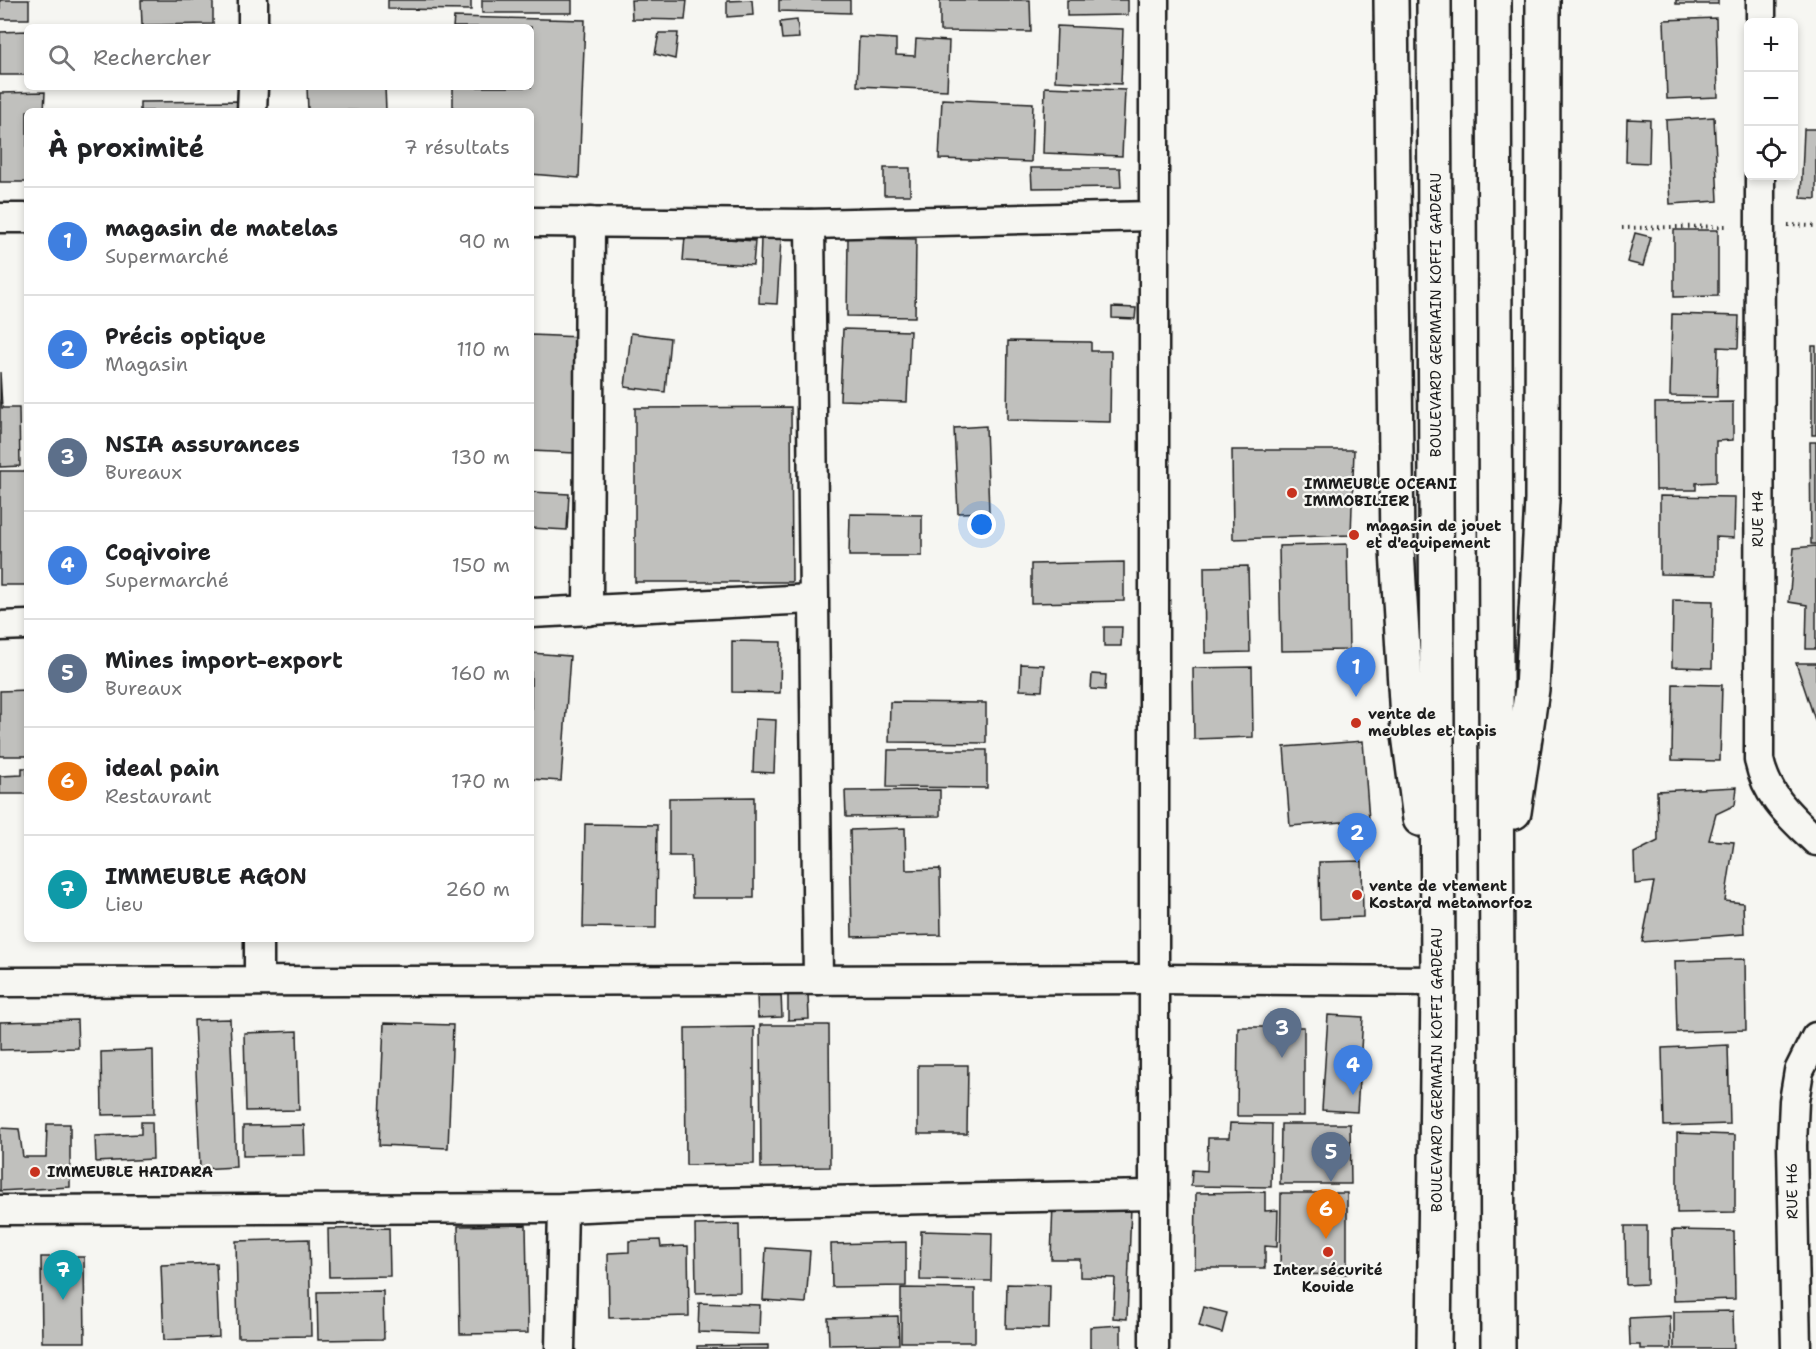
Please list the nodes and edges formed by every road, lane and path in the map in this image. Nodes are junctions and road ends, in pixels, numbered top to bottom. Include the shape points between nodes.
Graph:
1 (253, 0) edge
2 (1154, 0) edge
3 (1391, 0) edge
4 (1434, 0) edge
5 (1494, 0) edge
6 (1543, 0) edge
7 (1761, 0) edge
8 (1761, 18) edge
9 (253, 24) edge
10 (253, 90) edge
11 (252, 108) edge
12 (1760, 180) edge
13 (1154, 216) junction
14 (0, 218) edge
15 (24, 218) edge
16 (534, 222) edge
17 (590, 222) junction
18 (810, 224) junction
19 (1759, 225) junction
20 (1816, 225) edge
21 (1622, 228) dead end
22 (812, 599) junction
23 (588, 611) junction
24 (534, 613) edge
25 (24, 625) edge
26 (0, 626) edge
27 (1816, 841) edge
28 (259, 942) edge
29 (259, 979) junction
30 (1154, 979) junction
31 (818, 980) junction
32 (1438, 981) junction
33 (1499, 981) junction
34 (0, 982) edge
35 (1816, 1037) edge
36 (1154, 1195) junction
37 (563, 1208) junction
38 (0, 1210) edge
39 (560, 1349) edge
40 (1154, 1349) edge
41 (1434, 1349) edge
42 (1498, 1349) edge
43 (1796, 1349) edge

1 - 9 street
2 - 13 street
3 - 32 main road via 1397,550 1407,719 1434,921
4 - 32 main road, BOULEVARD GERMAIN KOFFI GADEAU
5 - 33 main road
6 - 33 main road via 1542,500 1532,689 1509,848
7 - 8 street
10 - 11 street
12 - 19 street, RUE H4
13 - 18 street
13 - 30 street
14 - 15 street
16 - 17 street
17 - 18 street
17 - 23 street
18 - 22 street
19 - 20 path
19 - 21 path
19 - 27 street, RUE H4 via 1759,760 1763,779 1777,803
22 - 23 street
22 - 31 street
23 - 24 street
25 - 26 street
28 - 29 street
29 - 31 street
29 - 34 street
30 - 31 street
30 - 32 street
30 - 36 street
32 - 41 main road, BOULEVARD GERMAIN KOFFI GADEAU
33 - 42 main road
35 - 43 street, RUE H6 via 1799,1071 1794,1101
36 - 37 street
36 - 40 street
37 - 38 street
37 - 39 street

